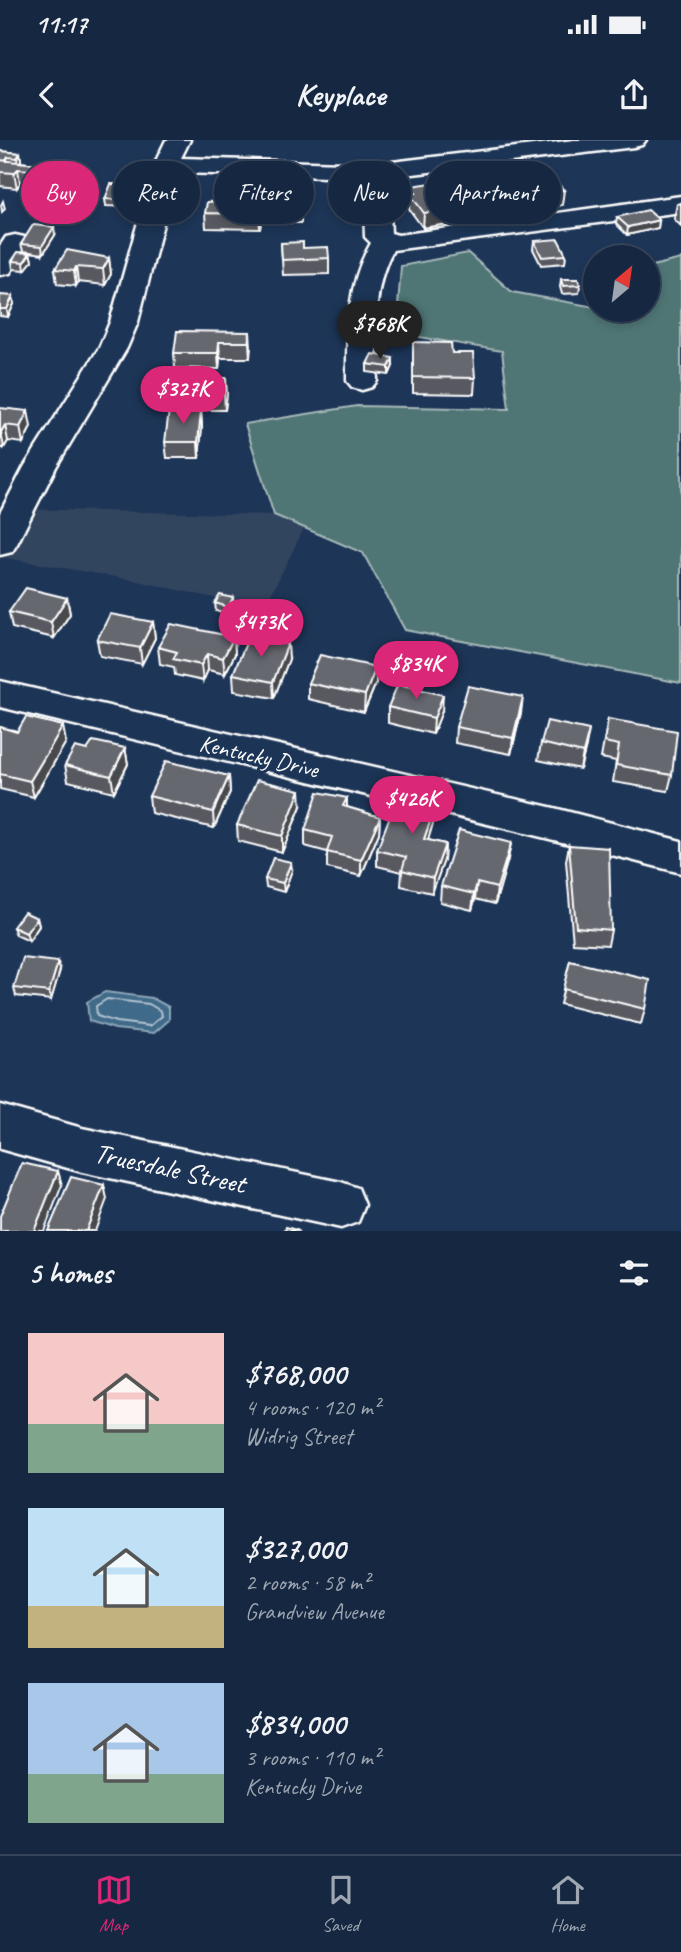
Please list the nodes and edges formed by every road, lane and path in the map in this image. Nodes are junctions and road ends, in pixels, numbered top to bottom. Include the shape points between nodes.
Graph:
1 (634, 140) edge
2 (172, 153) edge
3 (328, 167) edge
4 (411, 167) edge
5 (681, 204) edge
6 (377, 224) edge
7 (386, 240) junction
8 (15, 243) dead end
9 (0, 267) edge
10 (362, 381) dead end
11 (0, 544) edge
12 (0, 694) edge
13 (681, 857) edge
14 (0, 1127) edge
15 (341, 1205) dead end

1 - 4 street
2 - 3 street
2 - 11 street via 113,348 40,467
5 - 7 street via 429,240
6 - 7 street via 378,237
7 - 10 street via 374,257 362,321
8 - 9 street
12 - 13 street, Kentucky Drive
14 - 15 street, Truesdale Street via 82,1150

